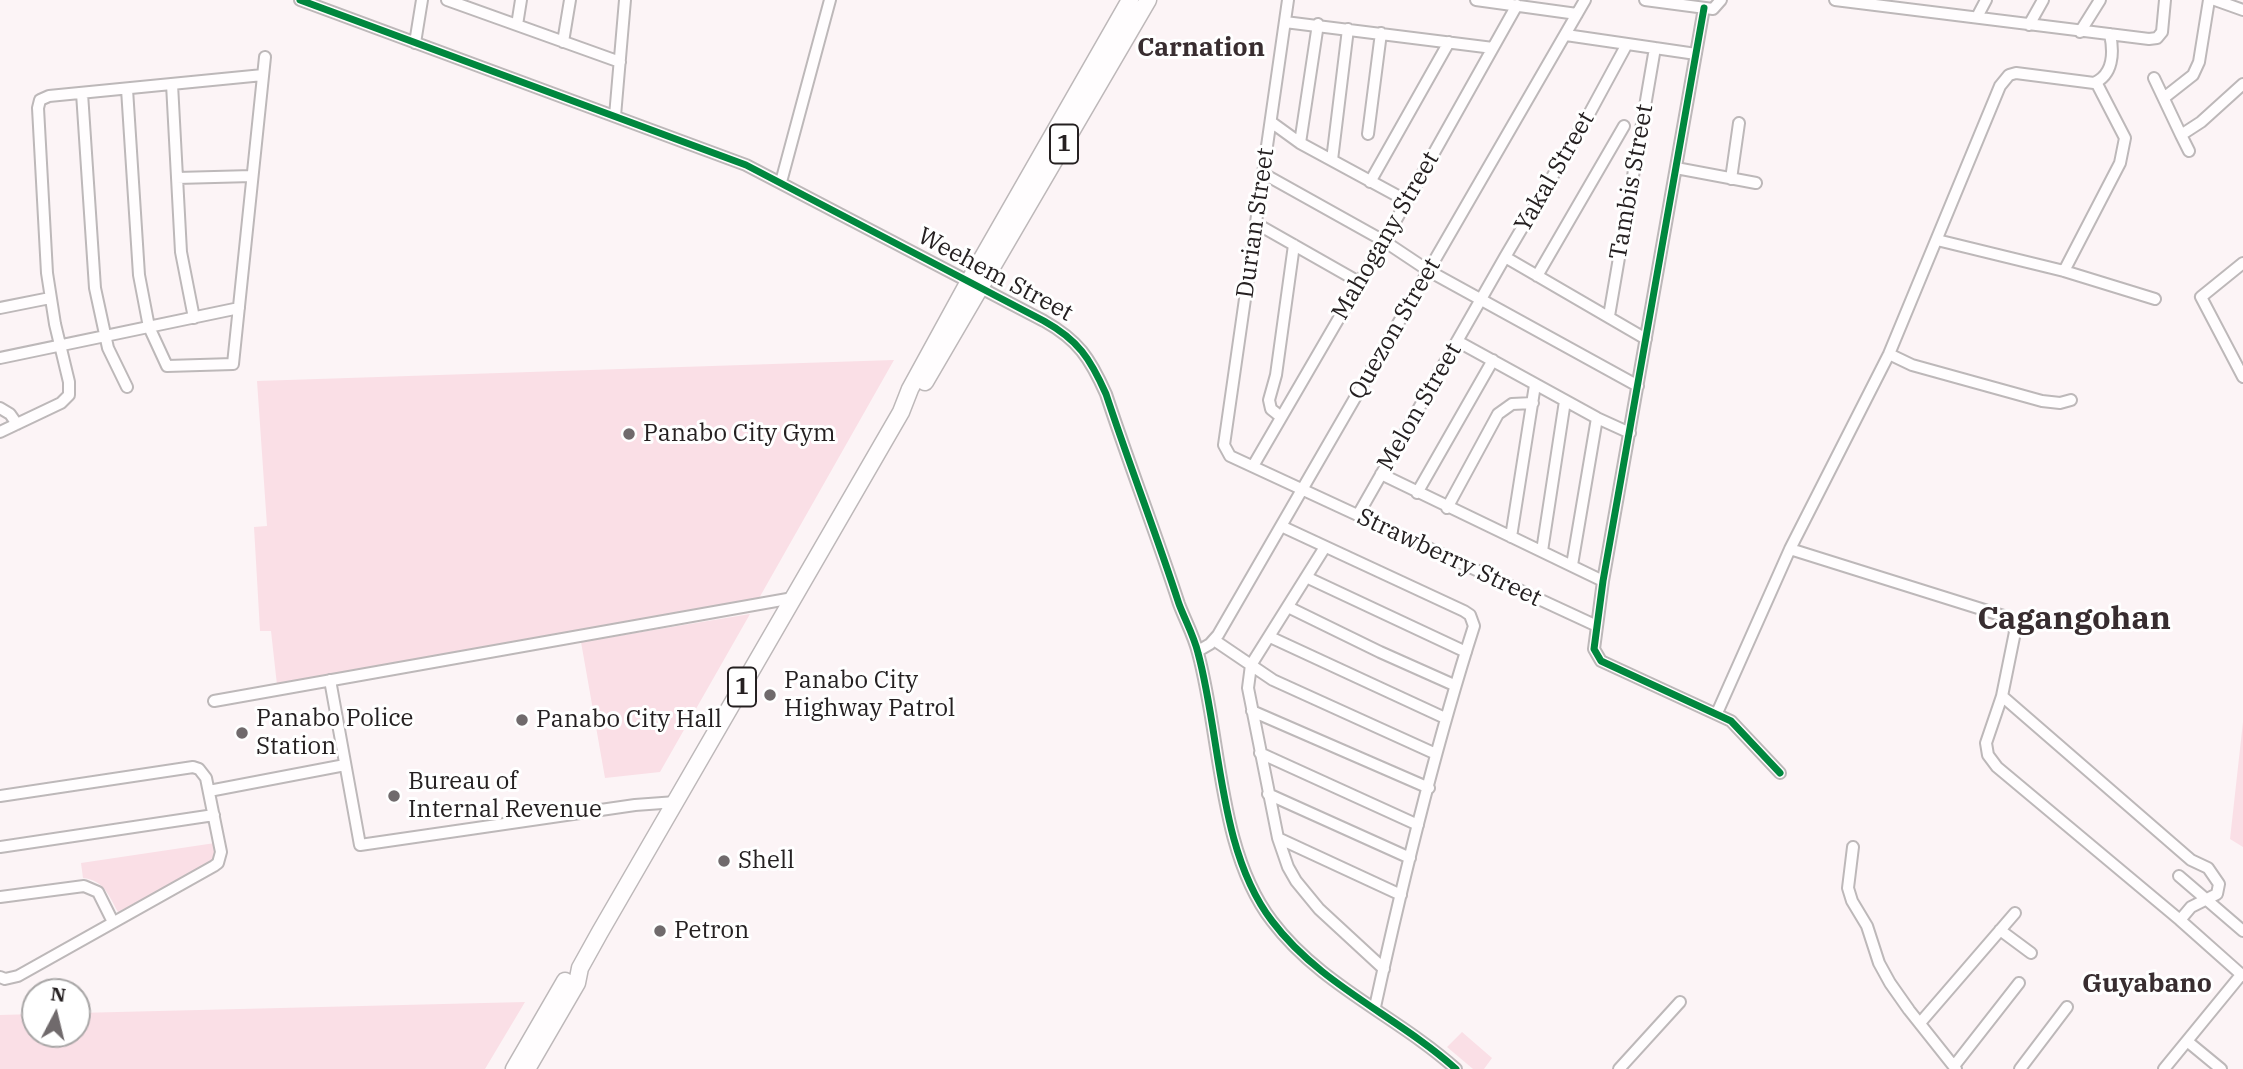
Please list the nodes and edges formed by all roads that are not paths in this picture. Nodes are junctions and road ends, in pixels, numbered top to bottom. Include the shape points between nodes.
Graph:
1 (300, 0) edge
2 (422, 0) edge
3 (447, 0) edge
4 (521, 0) edge
5 (570, 0) edge
6 (625, 0) edge
7 (830, 0) edge
8 (1130, 0) edge
9 (1148, 0) edge
10 (1288, 0) edge
11 (1476, 0) edge
12 (1585, 0) edge
13 (1645, 0) edge
14 (1721, 0) edge
15 (1835, 0) edge
16 (1986, 0) edge
17 (2043, 0) edge
18 (2100, 0) edge
19 (2165, 0) edge
20 (2209, 0) edge
21 (2215, 0) edge
22 (1871, 2) edge
23 (472, 5) edge
24 (1517, 5) junction
25 (1924, 5) edge
26 (1704, 8) junction
27 (2243, 9) edge
28 (1577, 14) junction
29 (1977, 17) junction
30 (1285, 22) junction
31 (1318, 24) junction
32 (517, 25) junction
33 (2029, 25) junction
34 (1348, 29) junction
35 (2080, 32) junction
36 (1381, 33) junction
37 (2110, 34) junction
38 (1566, 35) junction
39 (563, 42) junction
40 (1449, 42) junction
41 (415, 43) junction
42 (1626, 44) junction
43 (1493, 48) junction
44 (1655, 48) junction
45 (1696, 54) junction
46 (264, 57) dead end
47 (620, 62) junction
48 (263, 75) junction
49 (2154, 78) dead end
50 (2096, 82) junction
51 (172, 84) junction
52 (2243, 84) edge
53 (127, 89) junction
54 (82, 93) junction
55 (2165, 97) junction
56 (615, 116) junction
57 (1271, 122) junction
58 (1738, 123) dead end
59 (1624, 126) dead end
60 (1368, 134) dead end
61 (2180, 135) junction
62 (1300, 143) junction
63 (2189, 151) dead end
64 (1332, 160) junction
65 (1676, 168) junction
66 (1264, 174) junction
67 (252, 176) junction
68 (177, 178) junction
69 (1731, 179) junction
70 (781, 182) junction
71 (1370, 182) junction
72 (1756, 183) dead end
73 (1407, 201) junction
74 (1257, 224) junction
75 (1937, 240) junction
76 (1384, 242) junction
77 (1294, 245) junction
78 (1505, 257) junction
79 (2243, 262) edge
80 (1429, 271) junction
81 (2064, 271) junction
82 (1537, 276) junction
83 (1359, 282) junction
84 (974, 286) junction
85 (50, 298) junction
86 (1482, 299) junction
87 (2155, 299) dead end
88 (0, 308) edge
89 (239, 308) junction
90 (1609, 316) junction
91 (194, 318) junction
92 (149, 327) junction
93 (104, 336) junction
94 (1646, 339) junction
95 (1457, 341) junction
96 (60, 345) junction
97 (1889, 354) junction
98 (0, 358) edge
99 (1493, 360) junction
100 (2243, 377) edge
101 (1535, 385) junction
102 (1638, 386) junction
103 (127, 387) dead end
104 (2071, 400) dead end
105 (1565, 401) junction
106 (1533, 403) junction
107 (0, 408) edge
108 (1281, 417) junction
109 (1597, 418) junction
110 (18, 424) junction
111 (0, 432) edge
112 (1630, 433) junction
113 (1224, 445) joint
114 (1253, 466) junction
115 (1381, 474) junction
116 (1302, 489) junction
117 (1417, 493) junction
118 (1447, 508) junction
119 (1358, 515) junction
120 (1281, 526) junction
121 (1511, 537) junction
122 (1325, 547) junction
123 (1790, 549) junction
124 (1542, 551) junction
125 (1572, 565) junction
126 (1306, 578) junction
127 (1603, 581) junction
128 (793, 598) junction
129 (1288, 607) junction
130 (1597, 626) junction
131 (1270, 637) junction
132 (1214, 640) junction
133 (1198, 651) junction
134 (1466, 652) junction
135 (1251, 665) junction
136 (330, 680) junction
137 (1454, 685) junction
138 (2002, 696) junction
139 (214, 701) dead end
140 (1252, 711) junction
141 (1717, 713) junction
142 (1445, 718) junction
143 (1260, 753) junction
144 (1436, 754) junction
145 (345, 765) junction
146 (1780, 773) dead end
147 (1429, 788) junction
148 (209, 791) junction
149 (1268, 794) junction
150 (0, 796) edge
151 (676, 802) junction
152 (214, 815) junction
153 (1418, 825) junction
154 (1278, 838) junction
155 (0, 847) edge
156 (1853, 847) dead end
157 (1410, 858) junction
158 (2179, 876) dead end
159 (1401, 895) junction
160 (0, 897) edge
161 (2207, 901) junction
162 (2015, 913) dead end
163 (2180, 920) junction
164 (113, 922) junction
165 (2000, 930) junction
166 (2243, 931) edge
167 (2031, 953) dead end
168 (580, 968) junction
169 (1384, 969) junction
170 (2242, 976) edge
171 (0, 977) edge
172 (2019, 983) dead end
173 (1680, 1002) dead end
174 (1375, 1007) junction
175 (2067, 1007) dead end
176 (1920, 1023) junction
177 (2187, 1041) junction
178 (1955, 1067) edge
179 (514, 1069) edge
180 (527, 1069) edge
181 (1457, 1069) edge
182 (1619, 1069) edge
183 (2020, 1069) edge
184 (2164, 1069) edge
185 (2221, 1069) edge

1 - 41 street, Weehem Street
2 - 41 street
3 - 23 street
4 - 32 street
5 - 39 street
6 - 47 street
7 - 70 street
8 - 84 highway, 1
9 - 84 highway, 1
10 - 30 street, Durian Street
11 - 24 street
12 - 28 street, Quezon Street
13 - 26 street
14 - 26 street via 1716,7
15 - 22 street
16 - 29 street
17 - 33 street
18 - 35 street
19 - 37 street via 2162,32 2157,38
20 - 55 street via 2199,62 2193,75
21 - 27 street
22 - 25 street
23 - 32 street
24 - 28 street
24 - 43 street, Mahogany Street
25 - 29 street
26 - 45 street
28 - 38 street, Quezon Street
29 - 33 street
30 - 31 street
30 - 57 street, Durian Street
31 - 34 street
31 - 62 street
32 - 39 street
33 - 35 street
34 - 36 street
34 - 64 street
35 - 37 street
36 - 40 street
36 - 60 street
37 - 50 street via 2113,50 2108,73
38 - 42 street
38 - 80 street, Quezon Street
39 - 47 street
40 - 43 street
40 - 71 street
41 - 56 street, Weehem Street
42 - 44 street
42 - 78 street, Yakal Street
43 - 73 street, Mahogany Street
44 - 45 street
44 - 90 street, Tambis Street
45 - 65 street
46 - 48 street
47 - 56 street
48 - 51 street
48 - 67 street
49 - 55 street
50 - 75 street via 2029,73 2009,75 2000,86
50 - 81 street via 2125,145
51 - 53 street
51 - 68 street
52 - 61 street
53 - 54 street
53 - 92 street via 138,268
54 - 85 street via 49,96 38,103
54 - 93 street via 92,267
55 - 61 street
56 - 70 street, Weehem Street
57 - 62 street
57 - 66 street, Durian Street
58 - 69 street
59 - 82 street
61 - 63 street
62 - 64 street
64 - 71 street
65 - 69 street
65 - 94 street
66 - 74 street, Durian Street
66 - 76 street
67 - 68 street
67 - 89 street
68 - 91 street via 181,252
69 - 72 street
70 - 84 street, Weehem Street
71 - 73 street
73 - 76 street, Mahogany Street
74 - 77 street
74 - 113 street, Durian Street
75 - 81 street
75 - 97 street
76 - 80 street
76 - 83 street, Mahogany Street
77 - 83 street
77 - 108 street via 1269,400 1271,409
78 - 82 street
78 - 86 street, Yakal Street
79 - 100 street via 2201,297
80 - 86 street
80 - 116 street, Quezon Street
81 - 87 street
82 - 90 street
83 - 108 street, Mahogany Street
84 - 128 highway, 1 via 910,388 904,407
84 - 133 street, Weehem Street via 1061,330 1094,367
85 - 88 street
85 - 96 street
86 - 95 street, Melon Street
86 - 102 street
89 - 91 street
89 - 92 street via 233,364 167,366
90 - 94 street
91 - 92 street
92 - 93 street
93 - 96 street
93 - 103 street
94 - 102 street
95 - 99 street
95 - 115 street, Melon Street
96 - 98 street
96 - 110 street via 69,395
97 - 104 street via 1912,365 2042,401 2060,404
97 - 123 street
99 - 101 street
99 - 117 street
101 - 105 street
101 - 106 street
102 - 112 street
105 - 109 street
105 - 124 street
106 - 118 street via 1512,404 1498,414
106 - 121 street
107 - 110 street
108 - 114 street, Mahogany Street
109 - 112 street
109 - 125 street
110 - 111 street
112 - 127 street
113 - 114 street, Strawberry Street via 1230,456
114 - 116 street, Strawberry Street
115 - 117 street
115 - 119 street, Melon Street
116 - 119 street, Strawberry Street
116 - 120 street, Quezon Street
117 - 118 street
118 - 121 street
119 - 130 street, Strawberry Street
120 - 122 street
120 - 132 street, Quezon Street
121 - 124 street
122 - 126 street
122 - 134 street via 1470,615 1474,626
123 - 138 street via 2010,618 2015,632
123 - 141 street
124 - 125 street
125 - 127 street
126 - 129 street
126 - 134 street
127 - 130 street
128 - 136 street
128 - 151 highway, 1
129 - 131 street
129 - 137 street
130 - 141 street via 1594,649 1601,661
131 - 135 street
131 - 142 street
132 - 133 street, Quezon Street
132 - 135 street
133 - 174 street, Weehem Street via 1233,837 1253,894 1307,961
134 - 137 street
135 - 140 street
135 - 144 street via 1273,680
136 - 139 street
136 - 145 street
137 - 142 street
138 - 161 street via 2191,860 2208,868 2220,887
138 - 163 street via 1987,738 1992,761
140 - 143 street
140 - 147 street
141 - 146 street via 1731,720
142 - 144 street
143 - 149 street
143 - 153 street
144 - 147 street
145 - 148 street
145 - 151 street via 360,845
147 - 153 street
148 - 150 street via 203,773 187,767
148 - 152 street
149 - 154 street
149 - 157 street
151 - 168 highway, 1
152 - 155 street
152 - 164 street via 221,852 218,863
153 - 157 street
154 - 159 street
154 - 169 street via 1296,881 1338,929
156 - 176 street via 1847,880 1852,901 1887,978
157 - 159 street
158 - 161 street
159 - 169 street
160 - 164 street via 91,887 102,897
161 - 163 street via 2191,907
161 - 166 street
162 - 165 street
163 - 170 street
164 - 171 street via 18,975
165 - 167 street
165 - 176 street
168 - 179 highway, 1 via 567,978
168 - 180 highway, 1 via 577,983
169 - 174 street
170 - 177 street
172 - 178 street
173 - 182 street
174 - 181 street, Weehem Street
175 - 183 street
176 - 178 street
177 - 184 street
177 - 185 street

